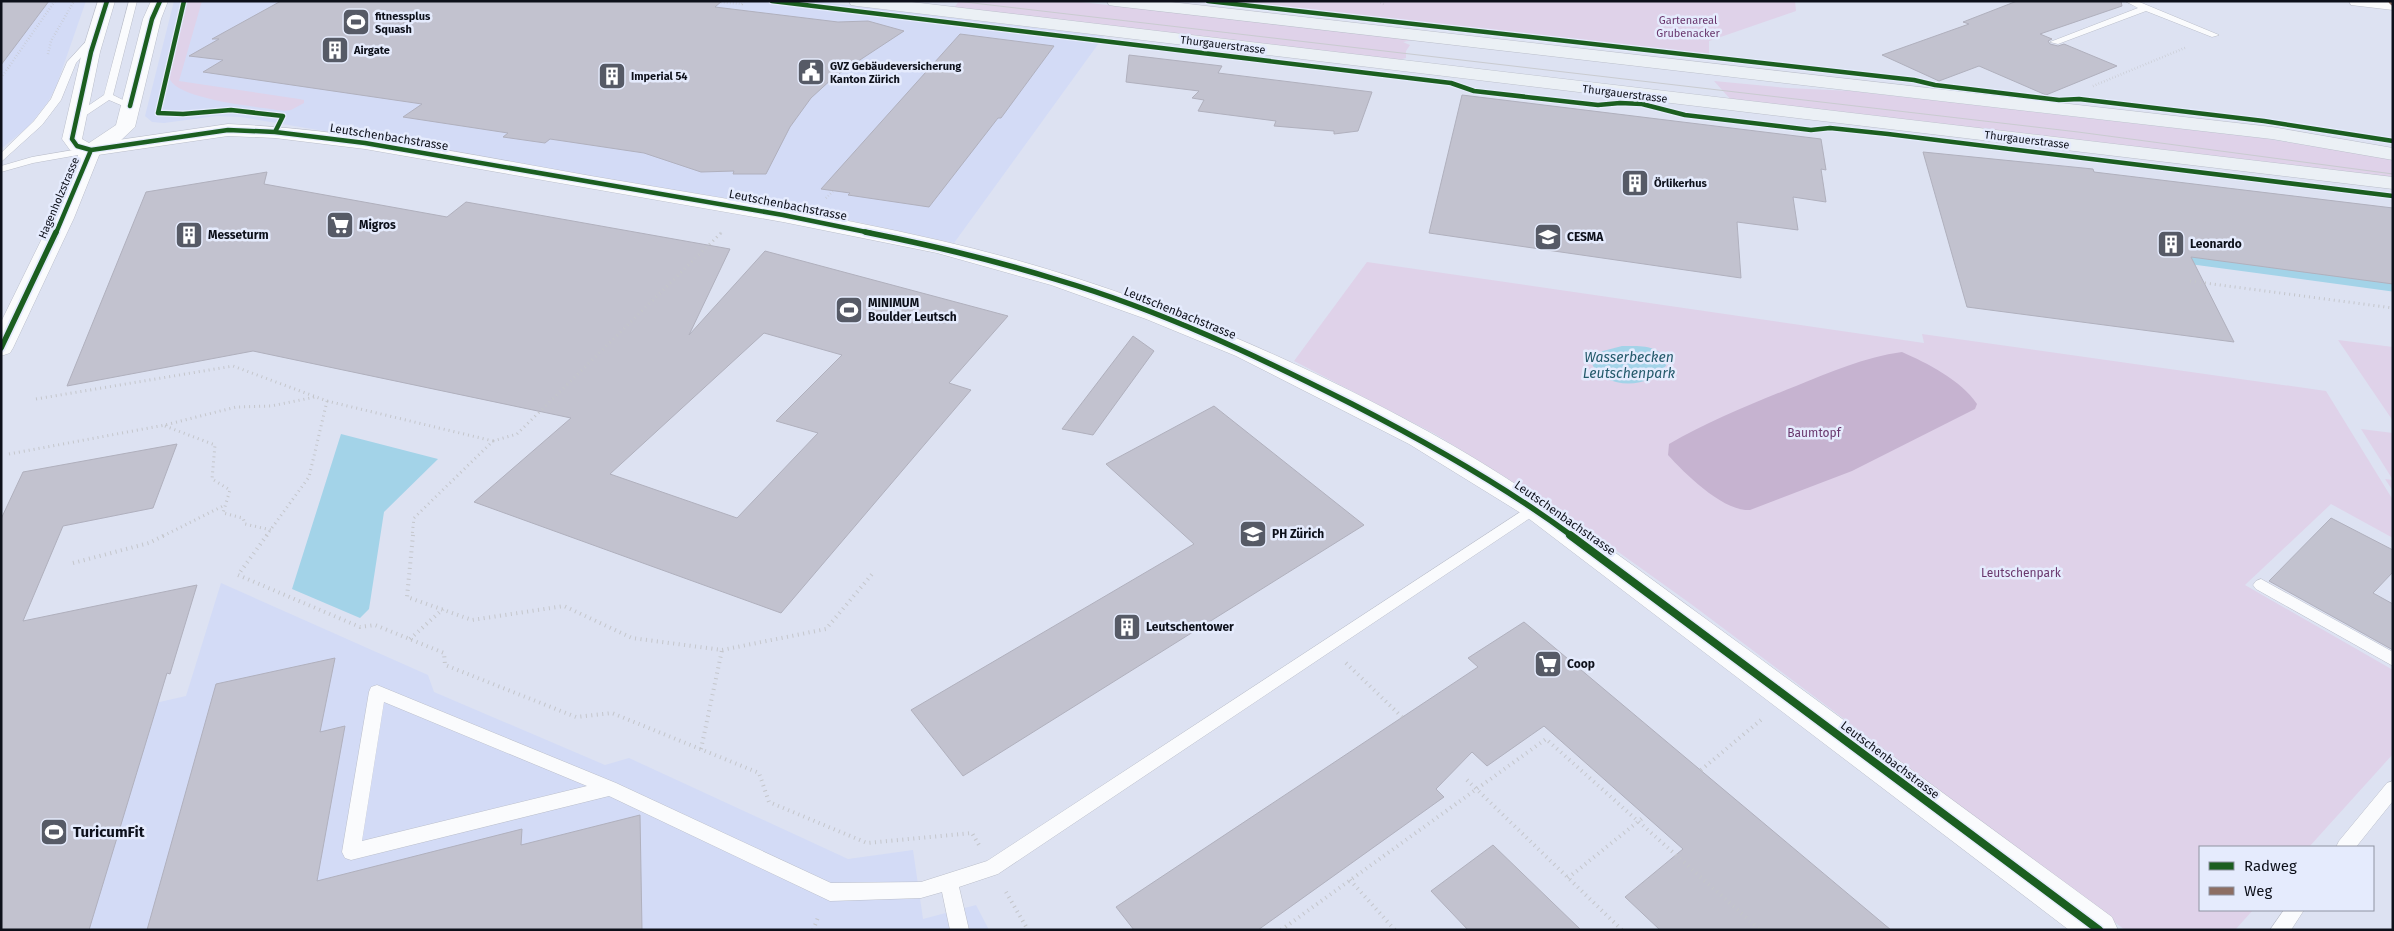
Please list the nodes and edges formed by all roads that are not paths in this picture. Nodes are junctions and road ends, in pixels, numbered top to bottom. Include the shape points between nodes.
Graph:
1 (107, 1) edge
2 (133, 1) edge
3 (160, 1) edge
4 (857, 1) edge
5 (1115, 1) edge
6 (2129, 1) edge
7 (2357, 1) edge
8 (2393, 5) edge
9 (2145, 8) junction
10 (2215, 36) road end
11 (94, 38) junction
12 (2055, 42) dead end
13 (1745, 73) junction
14 (108, 96) junction
15 (1714, 104) junction
16 (130, 106) junction
17 (79, 116) junction
18 (91, 150) junction
19 (2393, 154) edge
20 (1, 159) edge
21 (1, 169) edge
22 (2393, 184) edge
23 (1, 348) edge
24 (1534, 508) junction
25 (2261, 585) dead end
26 (2393, 660) edge
27 (610, 788) junction
28 (2393, 788) edge
29 (2346, 846) edge
30 (949, 882) junction
31 (2294, 911) edge
32 (960, 930) edge
33 (2099, 930) edge
34 (2279, 930) edge

1 - 11 street, Hagenholzstrasse
2 - 14 lane
3 - 16 street, Hagenholzstrasse via 152,19
4 - 15 main road, Thurgauerstrasse
5 - 13 main road
6 - 9 lane
7 - 8 street
9 - 10 lane
9 - 12 lane
11 - 17 street, Hagenholzstrasse
11 - 20 lane via 72,62 56,100 38,124
13 - 15 main road via 1696,79 1696,92
13 - 19 main road via 2272,133
14 - 16 lane
14 - 17 lane
15 - 22 main road, Thurgauerstrasse
16 - 18 street, Hagenholzstrasse via 125,127
17 - 18 street, Hagenholzstrasse via 72,139 77,146
18 - 21 lane
18 - 23 street, Hagenholzstrasse via 63,218
18 - 24 street, Leutschenbachstrasse via 228,130 275,132 343,140 783,215 940,246 1059,280 1245,351 1419,438
24 - 30 lane via 992,868
24 - 33 street, Leutschenbachstrasse
25 - 26 lane
27 - 27 lane via 456,826 351,852 377,692
27 - 30 lane via 830,892 921,890
28 - 29 lane
30 - 32 lane
31 - 34 lane

